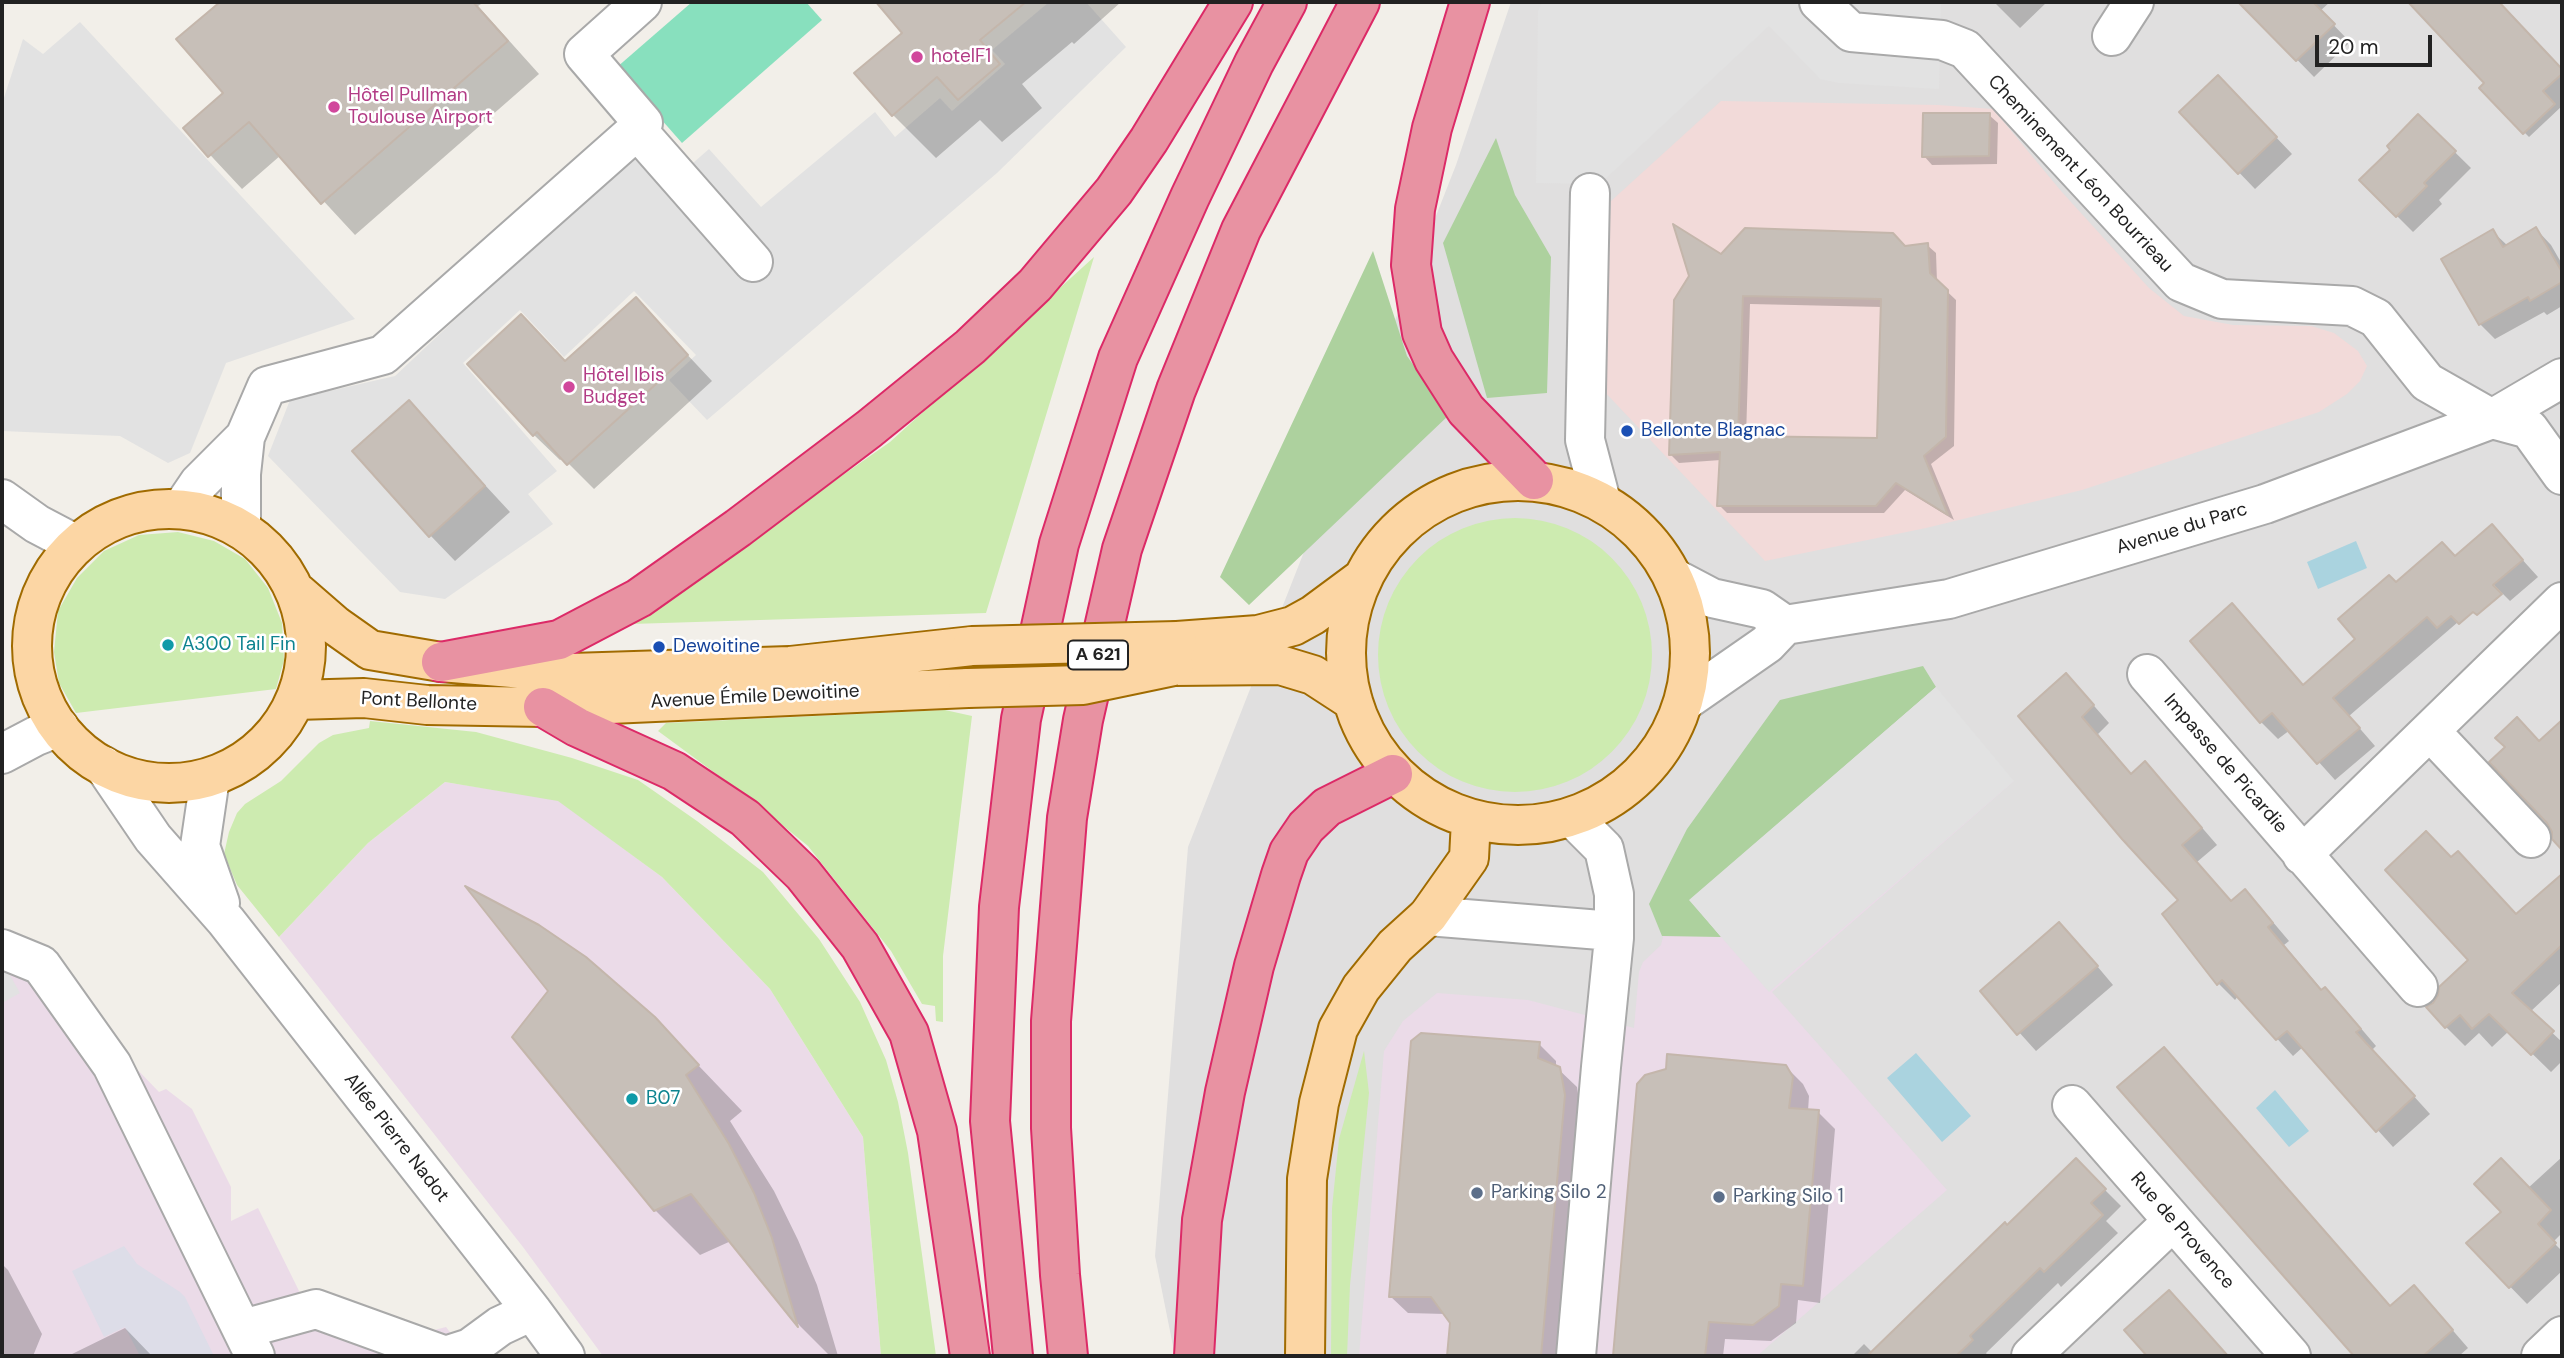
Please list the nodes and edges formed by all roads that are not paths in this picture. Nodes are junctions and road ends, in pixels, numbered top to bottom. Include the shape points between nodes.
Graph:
1 (642, 2) edge
2 (1233, 2) edge
3 (1287, 2) edge
4 (1360, 2) edge
5 (1469, 2) edge
6 (1819, 2) edge
7 (2134, 2) edge
8 (2112, 36) dead end
9 (637, 130) junction
10 (1590, 193) dead end
11 (753, 262) dead end
12 (2562, 379) edge
13 (2492, 419) junction
14 (245, 437) junction
15 (2562, 475) edge
16 (1534, 480) junction
17 (2, 499) edge
18 (1601, 501) junction
19 (182, 508) junction
20 (242, 529) junction
21 (75, 544) junction
22 (1363, 578) junction
23 (1674, 578) junction
24 (298, 593) junction
25 (2562, 602) edge
26 (1785, 625) junction
27 (1176, 654) junction
28 (441, 662) junction
29 (2147, 674) dead end
30 (296, 700) junction
31 (1353, 701) junction
32 (1685, 701) junction
33 (543, 707) junction
34 (58, 727) junction
35 (2430, 731) junction
36 (2, 754) edge
37 (104, 766) junction
38 (1393, 774) junction
39 (210, 778) junction
40 (1573, 817) junction
41 (1471, 820) junction
42 (2531, 838) dead end
43 (2302, 855) junction
44 (1428, 916) junction
45 (226, 921) junction
46 (1613, 931) junction
47 (2, 949) edge
48 (2418, 987) dead end
49 (2072, 1105) dead end
50 (2173, 1221) junction
51 (532, 1311) junction
52 (2562, 1336) edge
53 (249, 1343) edge
54 (446, 1356) edge
55 (565, 1356) edge
56 (970, 1356) edge
57 (1013, 1356) edge
58 (1068, 1356) edge
59 (1194, 1356) edge
60 (1305, 1356) edge
61 (1576, 1356) edge
62 (2031, 1356) edge
63 (2291, 1356) edge
64 (2541, 1356) edge

1 - 9 street via 584,54 643,123
2 - 28 highway via 1114,191 1035,285 970,347 869,429 639,598 559,640
3 - 57 highway via 1190,197 1118,358 1059,544 1021,719 999,907 990,1121
4 - 58 highway, A 621 via 1241,230 1176,390 1122,549 1083,720 1068,818 1051,1021 1051,1128
5 - 16 highway via 1429,141 1415,209 1411,265 1422,333 1434,360 1466,411
6 - 13 street, Cheminement Léon Bourrieau via 1850,32 1942,40 1965,49 2181,282 2222,299 2352,306 2376,318 2427,382
7 - 8 street
9 - 11 street
9 - 14 street via 383,355 267,386
10 - 18 street via 1586,440
12 - 13 street, Avenue du Parc
13 - 15 street, Cheminement Léon Bourrieau via 2529,429
13 - 26 street, Avenue du Parc via 2264,504 2041,572 1948,599
14 - 19 street
14 - 20 street
16 - 18 main road via 1569,487
16 - 22 main road via 1475,484 1421,508 1378,548
17 - 21 street
18 - 23 main road via 1644,534
19 - 20 main road
19 - 21 main road via 143,510 107,522
20 - 24 main road via 270,552
21 - 34 main road via 50,576 35,613 34,666 40,692
22 - 27 main road via 1293,626
22 - 31 main road via 1350,615 1346,653
23 - 26 street via 1712,598 1762,609
23 - 32 main road via 1687,618 1691,659
24 - 28 main road, Avenue Émile Dewoitine via 370,650
24 - 30 main road via 306,628 306,657
25 - 35 street
26 - 32 street via 1767,644
27 - 28 main road, Avenue Émile Dewoitine, bridge via 972,646 790,666 572,673
27 - 31 main road via 1280,665 1313,675
27 - 33 main road, Avenue Émile Dewoitine, bridge via 1083,685
29 - 43 street, Impasse de Picardie
30 - 33 main road, Pont Bellonte via 364,698 426,705
30 - 39 main road via 261,748
31 - 38 main road via 1360,726
32 - 40 main road via 1661,751 1622,791
33 - 56 highway via 674,771 745,818 803,874 860,946 909,1033 937,1131
34 - 36 street
34 - 37 main road via 71,743
35 - 42 street
35 - 43 street
37 - 39 main road via 136,779 159,782
37 - 45 street, Allée Pierre Nadot via 153,838
38 - 41 main road via 1429,803
38 - 59 highway via 1327,807 1289,852 1281,875 1224,1092 1202,1220
39 - 45 street, Allée Pierre Nadot via 200,846
40 - 41 main road via 1522,827
40 - 46 street via 1605,849 1614,894
41 - 44 main road via 1469,858
43 - 48 street, Impasse de Picardie
44 - 46 street
44 - 60 main road via 1395,946 1361,988 1338,1029 1319,1103 1307,1179
45 - 51 street, Allée Pierre Nadot
46 - 61 street
47 - 53 street via 41,965 112,1065
49 - 50 street, Rue de Provence
50 - 62 street
50 - 63 street, Rue de Provence
51 - 54 street via 500,1326 470,1348
51 - 55 street, Allée Pierre Nadot
52 - 64 street
53 - 54 street via 316,1309

